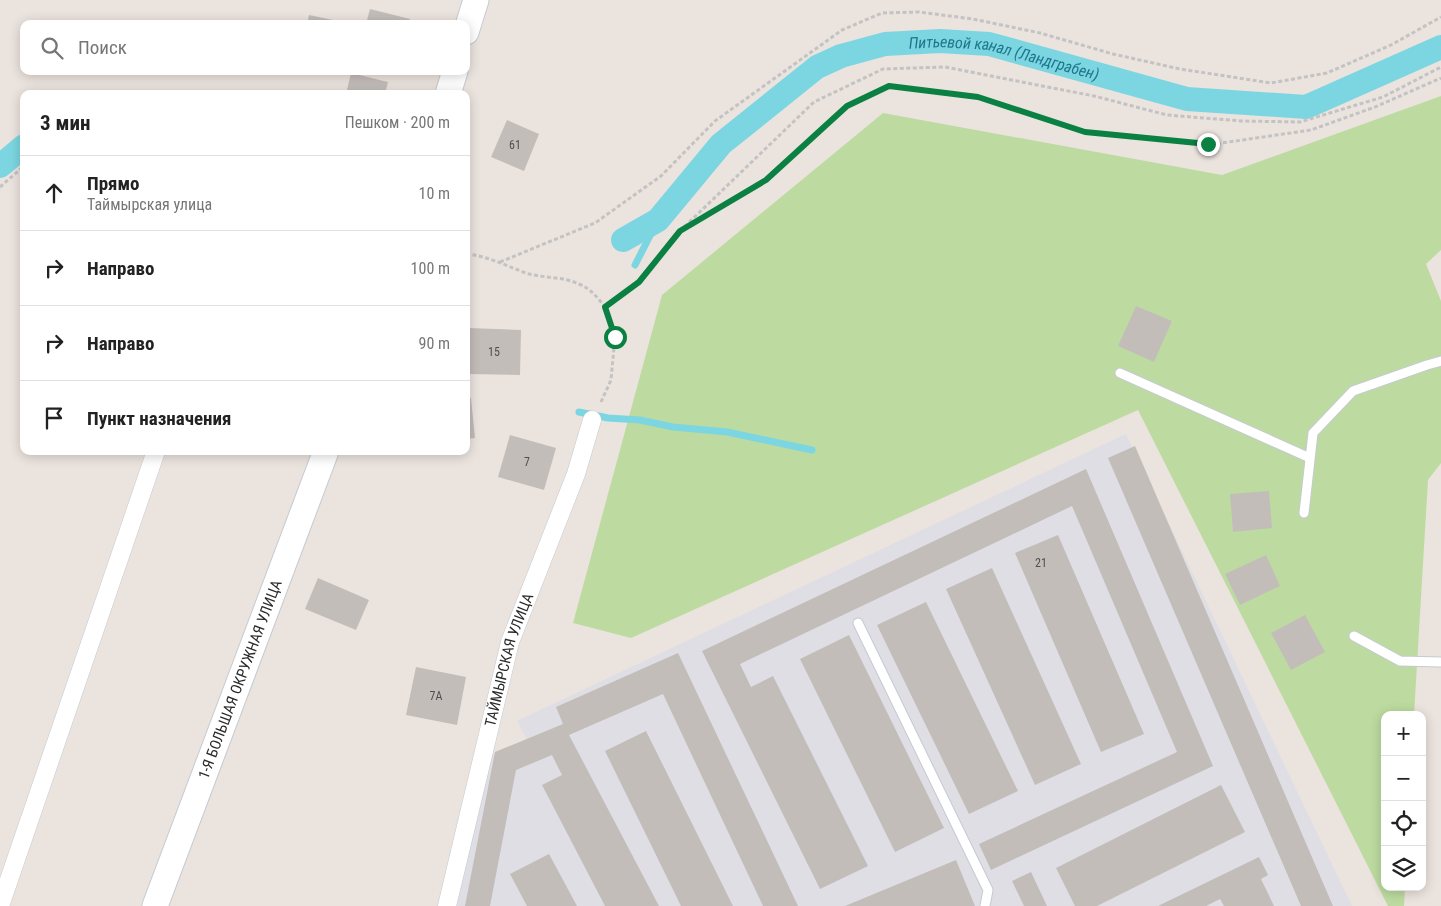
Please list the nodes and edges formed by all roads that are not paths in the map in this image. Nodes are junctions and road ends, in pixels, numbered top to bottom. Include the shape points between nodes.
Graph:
1 (476, 0) edge
2 (470, 20) edge
3 (453, 75) edge
4 (449, 90) edge
5 (1441, 361) edge
6 (1120, 373) dead end
7 (592, 420) dead end
8 (155, 455) edge
9 (325, 455) edge
10 (1310, 458) junction
11 (1304, 513) dead end
12 (858, 623) dead end
13 (1354, 636) dead end
14 (1441, 662) edge
15 (0, 906) edge
16 (156, 906) edge
17 (447, 906) edge
18 (985, 906) edge

1 - 2 street
3 - 4 street
5 - 10 lane via 1353,391 1313,433
6 - 10 lane
7 - 17 street, ТАЙМЫРСКАЯ УЛИЦА via 576,474 510,642
8 - 15 street
9 - 16 street, 1-Я БОЛЬШАЯ ОКРУЖНАЯ УЛИЦА
10 - 11 lane
12 - 18 lane via 988,890
13 - 14 lane via 1400,661

